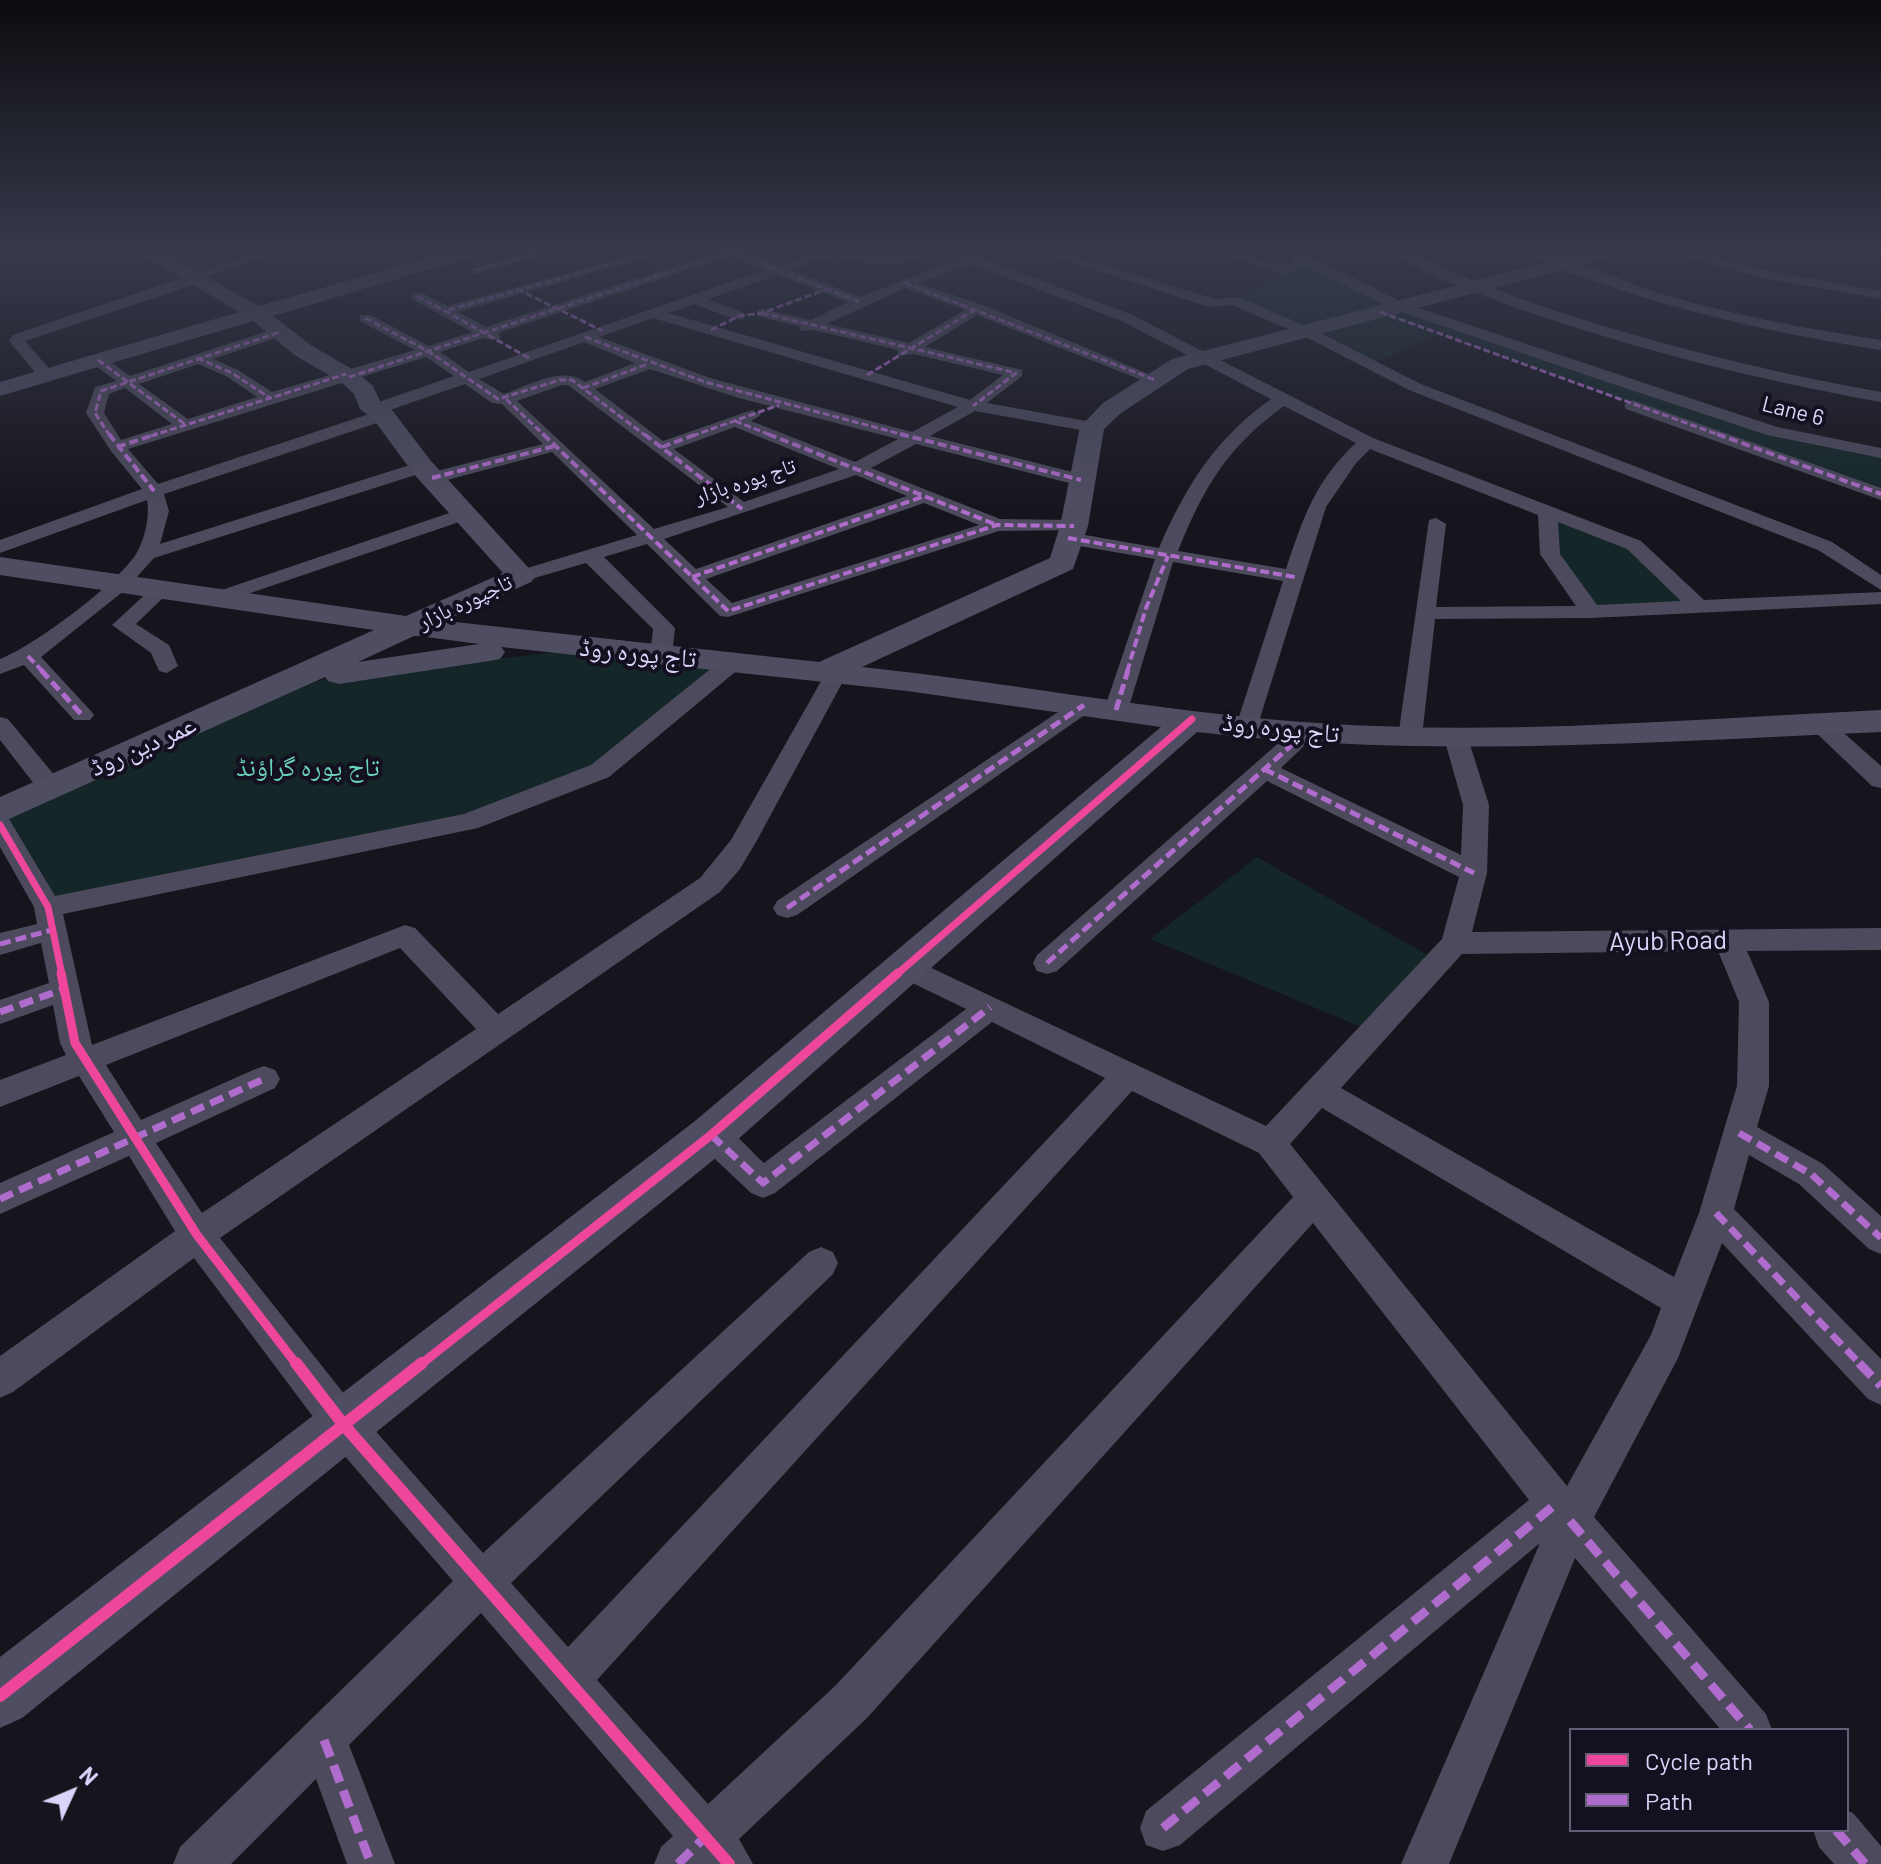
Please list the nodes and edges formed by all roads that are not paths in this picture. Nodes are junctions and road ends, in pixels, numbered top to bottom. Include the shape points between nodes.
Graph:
1 (18, 339) edge
2 (171, 339) edge
3 (258, 339) edge
4 (289, 339) edge
5 (405, 339) edge
6 (463, 339) edge
7 (495, 339) edge
8 (580, 339) edge
9 (590, 339) edge
10 (741, 339) edge
11 (786, 339) edge
12 (874, 339) edge
13 (927, 339) edge
14 (1054, 339) edge
15 (1170, 339) edge
16 (1275, 339) edge
17 (1321, 339) edge
18 (1470, 339) edge
19 (1484, 339) edge
20 (1628, 339) edge
21 (1850, 339) edge
22 (1881, 345) edge
23 (771, 348) junction
24 (912, 348) junction
25 (428, 351) junction
26 (1206, 357) junction
27 (197, 358) junction
28 (529, 358) junction
29 (98, 360) junction
30 (648, 364) junction
31 (348, 375) junction
32 (867, 375) junction
33 (47, 376) junction
34 (467, 379) junction
35 (1155, 380) junction
36 (128, 381) junction
37 (583, 388) junction
38 (0, 389) edge
39 (1881, 397) edge
40 (270, 398) junction
41 (1283, 398) junction
42 (506, 399) junction
43 (779, 405) junction
44 (973, 406) junction
45 (379, 412) junction
46 (735, 421) junction
47 (186, 425) junction
48 (1092, 427) junction
49 (914, 438) junction
50 (1367, 442) junction
51 (555, 446) junction
52 (117, 447) junction
53 (662, 447) junction
54 (1881, 453) edge
55 (856, 469) junction
56 (427, 473) junction
57 (1081, 480) junction
58 (154, 491) junction
59 (1881, 494) edge
60 (925, 496) junction
61 (742, 509) junction
62 (464, 514) junction
63 (1548, 514) junction
64 (1436, 524) dead end
65 (997, 525) junction
66 (1071, 532) junction
67 (650, 536) junction
68 (0, 547) edge
69 (147, 554) junction
70 (589, 554) junction
71 (1168, 556) junction
72 (0, 566) edge
73 (521, 576) junction
74 (692, 577) junction
75 (1295, 577) junction
76 (1881, 584) edge
77 (118, 586) junction
78 (159, 592) junction
79 (1881, 598) edge
80 (211, 600) junction
81 (1699, 607) junction
82 (1591, 612) junction
83 (1427, 613) junction
84 (408, 628) junction
85 (542, 644) junction
86 (28, 656) junction
87 (661, 656) junction
88 (732, 663) junction
89 (167, 666) dead end
90 (0, 667) edge
91 (829, 673) junction
92 (287, 681) junction
93 (1100, 707) junction
94 (82, 715) dead end
95 (1192, 719) junction
96 (1881, 721) edge
97 (0, 724) edge
98 (1820, 724) junction
99 (1248, 726) junction
100 (1297, 730) junction
101 (1410, 737) junction
102 (1456, 738) junction
103 (1264, 769) junction
104 (1881, 780) edge
105 (51, 788) junction
106 (0, 811) edge
107 (0, 825) edge
108 (1474, 873) junction
109 (787, 908) dead end
110 (50, 918) junction
111 (1881, 939) edge
112 (1728, 940) junction
113 (1455, 943) junction
114 (0, 944) edge
115 (1047, 963) dead end
116 (906, 967) junction
117 (64, 989) junction
118 (990, 1007) junction
119 (0, 1012) edge
120 (496, 1031) junction
121 (86, 1060) junction
122 (1128, 1074) junction
123 (264, 1079) dead end
124 (1319, 1091) junction
125 (0, 1094) edge
126 (1739, 1133) junction
127 (711, 1135) junction
128 (135, 1136) junction
129 (1270, 1143) junction
130 (1314, 1198) junction
131 (0, 1199) edge
132 (1716, 1213) junction
133 (197, 1235) junction
134 (1881, 1238) edge
135 (821, 1263) dead end
136 (1682, 1301) junction
137 (0, 1379) edge
138 (1881, 1386) edge
139 (343, 1424) junction
140 (1563, 1512) junction
141 (481, 1583) junction
142 (567, 1680) junction
143 (0, 1696) edge
144 (1748, 1728) edge
145 (324, 1740) junction
146 (1163, 1828) dead end
147 (1838, 1832) edge
148 (704, 1855) edge
149 (197, 1864) edge
150 (371, 1864) edge
151 (1425, 1864) edge
152 (1865, 1864) edge

1 - 33 street
2 - 29 street
3 - 27 street
4 - 31 street
5 - 25 street
6 - 25 street
7 - 28 street
8 - 28 street
9 - 30 street
10 - 23 street
11 - 23 street
12 - 24 street
13 - 24 street
14 - 35 street
15 - 26 street
16 - 26 street
17 - 76 street via 1415,387 1825,546
18 - 59 street
19 - 54 street, Lane 6 via 1773,431
20 - 39 street
21 - 22 street
23 - 32 street
24 - 32 street
24 - 44 street, تاج پورہ بازار via 1016,373
25 - 31 street
25 - 34 street
26 - 35 street via 1180,364
26 - 41 street
27 - 36 street
27 - 40 street
28 - 34 street
29 - 33 street
29 - 36 street
30 - 37 street
30 - 43 street
31 - 40 street
31 - 45 street
32 - 44 street
33 - 38 street
34 - 42 street
34 - 45 street
35 - 48 street
36 - 47 street
36 - 52 street via 101,391 95,413
37 - 42 street via 567,379
37 - 53 street
40 - 47 street
41 - 50 street
41 - 71 street via 1235,435 1195,493
42 - 51 street
43 - 46 street
43 - 49 street
44 - 48 street
44 - 49 street, تاج پورہ بازار
45 - 56 street
45 - 58 street
46 - 53 street
46 - 55 street
47 - 52 street
48 - 57 street
49 - 55 street, تاج پورہ بازار
49 - 57 street
50 - 63 street
50 - 75 street via 1316,507
51 - 56 street
51 - 67 street
52 - 58 street
53 - 61 street
55 - 60 street
55 - 61 street, تاج پورہ بازار
56 - 62 street
56 - 69 street
57 - 66 street
58 - 68 street
58 - 69 street via 159,511
60 - 65 street
60 - 74 street
61 - 67 street, تاج پورہ بازار
62 - 73 street
62 - 80 street
63 - 81 street via 1634,545
63 - 82 street via 1550,554
64 - 83 street
65 - 66 street
65 - 74 street via 728,611
66 - 71 street
66 - 91 street via 1063,563
67 - 70 street, تاج پورہ بازار
67 - 74 street
69 - 77 street
70 - 73 street, تاج پورہ بازار
70 - 87 street via 664,628
71 - 75 street
71 - 93 street
72 - 77 street, تاج پورہ روڈ
73 - 84 street, تاجپورہ بازار
75 - 99 street
77 - 78 street, تاج پورہ روڈ
77 - 86 street
78 - 80 street, تاج پورہ روڈ
78 - 89 street via 123,625 161,650
79 - 81 street
80 - 84 street, تاج پورہ روڈ
81 - 82 street
82 - 83 street
83 - 101 street
84 - 85 street, تاج پورہ روڈ
84 - 92 street, تاجپورہ بازار
85 - 87 street, تاج پورہ روڈ
85 - 92 street, تاج پورہ روڈ
86 - 90 street
86 - 94 street
87 - 88 street, تاج پورہ روڈ
88 - 91 street, تاج پورہ روڈ
88 - 110 street via 600,771 469,822
91 - 93 street, تاج پورہ روڈ
91 - 120 street via 743,842 710,885
92 - 105 street, عمر دین روڈ
93 - 95 street, تاج پورہ روڈ
93 - 109 street
95 - 99 street, تاج پورہ روڈ
95 - 116 street
96 - 98 street, تاج پورہ روڈ
97 - 105 street
98 - 102 street, تاج پورہ روڈ
98 - 104 street
99 - 100 street, تاج پورہ روڈ
100 - 101 street, تاج پورہ روڈ
100 - 103 street via 1295,742
101 - 102 street, تاج پورہ روڈ
102 - 108 street via 1476,805
103 - 108 street
103 - 115 street
105 - 106 street, عمر دین روڈ
107 - 110 street
108 - 113 street
110 - 114 street
110 - 117 street
111 - 112 street, Ayub Road
112 - 113 street, Ayub Road
112 - 126 street via 1754,1002 1753,1086
113 - 124 street
116 - 118 street
116 - 127 street
117 - 119 street
117 - 121 street via 75,1043
118 - 122 street
118 - 127 street via 763,1183
120 - 121 street via 405,935
120 - 133 street
121 - 125 street
121 - 128 street
122 - 129 street
122 - 142 street
123 - 128 street
124 - 129 street
124 - 136 street
126 - 132 street
126 - 134 street via 1811,1174
127 - 139 street
128 - 131 street
128 - 133 street
129 - 130 street
130 - 140 street
130 - 148 street
132 - 136 street
132 - 138 street
133 - 137 street
133 - 139 street
135 - 141 street
136 - 140 street via 1665,1345
139 - 141 street
139 - 143 street
140 - 144 street
140 - 146 street
140 - 151 street
141 - 142 street
141 - 145 street
142 - 148 street
145 - 149 street
145 - 150 street
147 - 152 street

